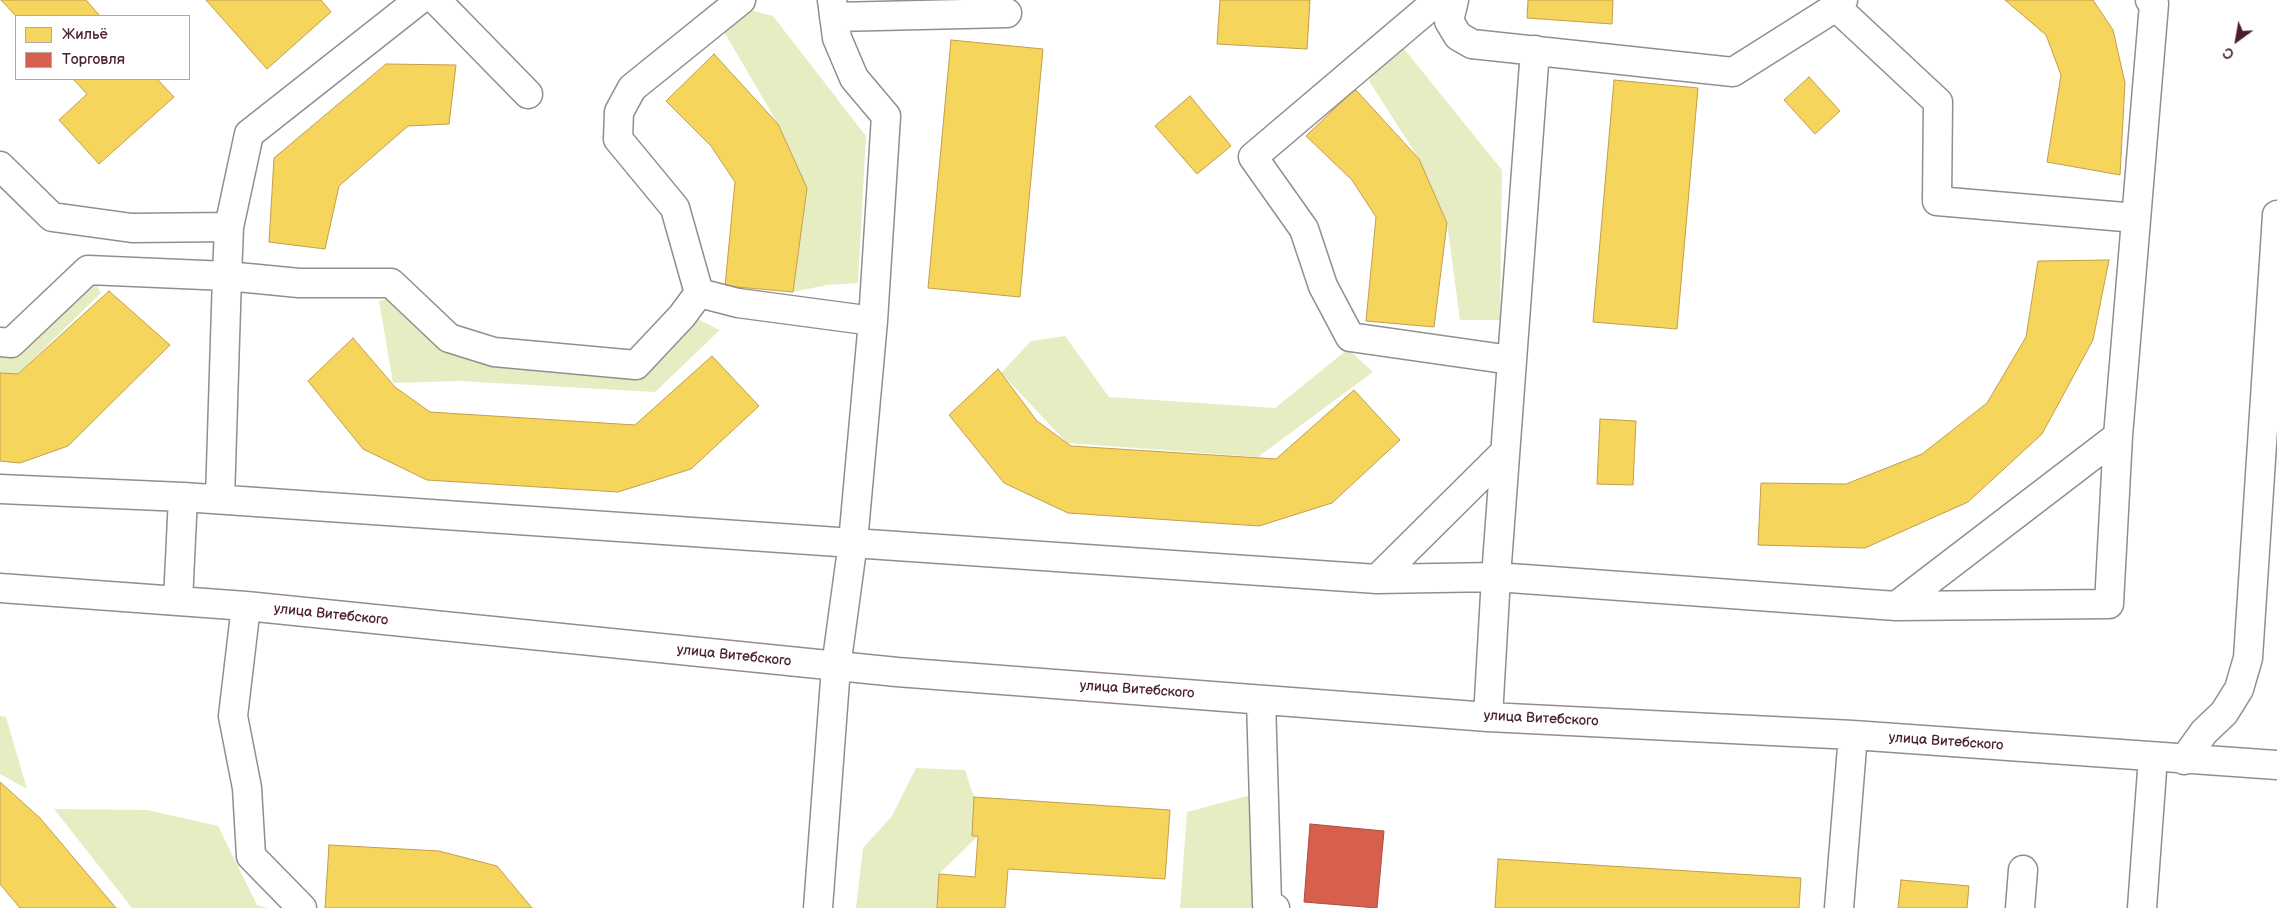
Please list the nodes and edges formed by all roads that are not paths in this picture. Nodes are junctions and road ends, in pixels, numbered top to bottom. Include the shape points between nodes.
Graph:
1 (420, 0) edge
2 (436, 0) edge
3 (741, 0) edge
4 (1438, 0) edge
5 (1454, 0) edge
6 (2150, 0) edge
7 (1839, 3) edge
8 (833, 9) edge
9 (1007, 13) dead end
10 (1535, 50) junction
11 (528, 94) dead end
12 (0, 166) edge
13 (2277, 215) edge
14 (2136, 218) junction
15 (229, 227) junction
16 (227, 276) junction
17 (699, 293) junction
18 (873, 321) junction
19 (0, 342) edge
20 (1511, 360) junction
21 (2118, 436) junction
22 (1504, 453) junction
23 (0, 489) edge
24 (183, 497) junction
25 (220, 499) junction
26 (853, 542) junction
27 (1496, 577) junction
28 (1377, 579) junction
29 (0, 588) edge
30 (178, 601) junction
31 (246, 606) junction
32 (1896, 606) junction
33 (836, 667) junction
34 (1261, 700) junction
35 (1488, 717) junction
36 (1853, 735) junction
37 (2152, 757) junction
38 (2184, 760) junction
39 (2277, 765) edge
40 (2023, 870) dead end
41 (302, 908) edge
42 (818, 908) edge
43 (1275, 908) edge
44 (1839, 908) edge
45 (2020, 908) edge
46 (2142, 908) edge

1 - 15 street via 250,134
2 - 11 street
3 - 17 street via 632,88 620,112 618,139 675,208
4 - 20 street via 1253,157 1304,229 1323,286 1350,337
5 - 10 street via 1449,21 1458,36 1472,44
6 - 14 street via 2154,4
7 - 10 street via 1734,72
7 - 14 street via 1938,102 1937,201
8 - 9 street
8 - 18 street via 837,38 854,78 886,116
10 - 20 street
12 - 15 street via 52,218 132,228
13 - 38 street via 2248,658 2239,689 2224,713 2204,732
14 - 21 street
15 - 16 street
16 - 17 street via 299,283 390,283 449,338 494,352 636,365
16 - 19 street via 88,270 11,343
16 - 25 street
17 - 18 street via 738,303
18 - 26 street
20 - 22 street
21 - 32 street
21 - 32 street via 2109,604
22 - 27 street
22 - 28 street
23 - 24 street
24 - 25 street
24 - 30 street
25 - 26 street
26 - 28 street
26 - 33 street
27 - 28 street
27 - 32 street
27 - 35 street
29 - 30 street, улица Витебского
30 - 31 street, улица Витебского
31 - 33 street, улица Витебского
31 - 41 street via 233,716 247,788 251,856
33 - 34 street, улица Витебского
33 - 42 street
34 - 35 street, улица Витебского
34 - 43 street via 1268,904
35 - 36 street, улица Витебского
36 - 37 street, улица Витебского
36 - 44 street
37 - 38 street, улица Витебского
37 - 46 street
38 - 39 street, улица Витебского
40 - 45 street

